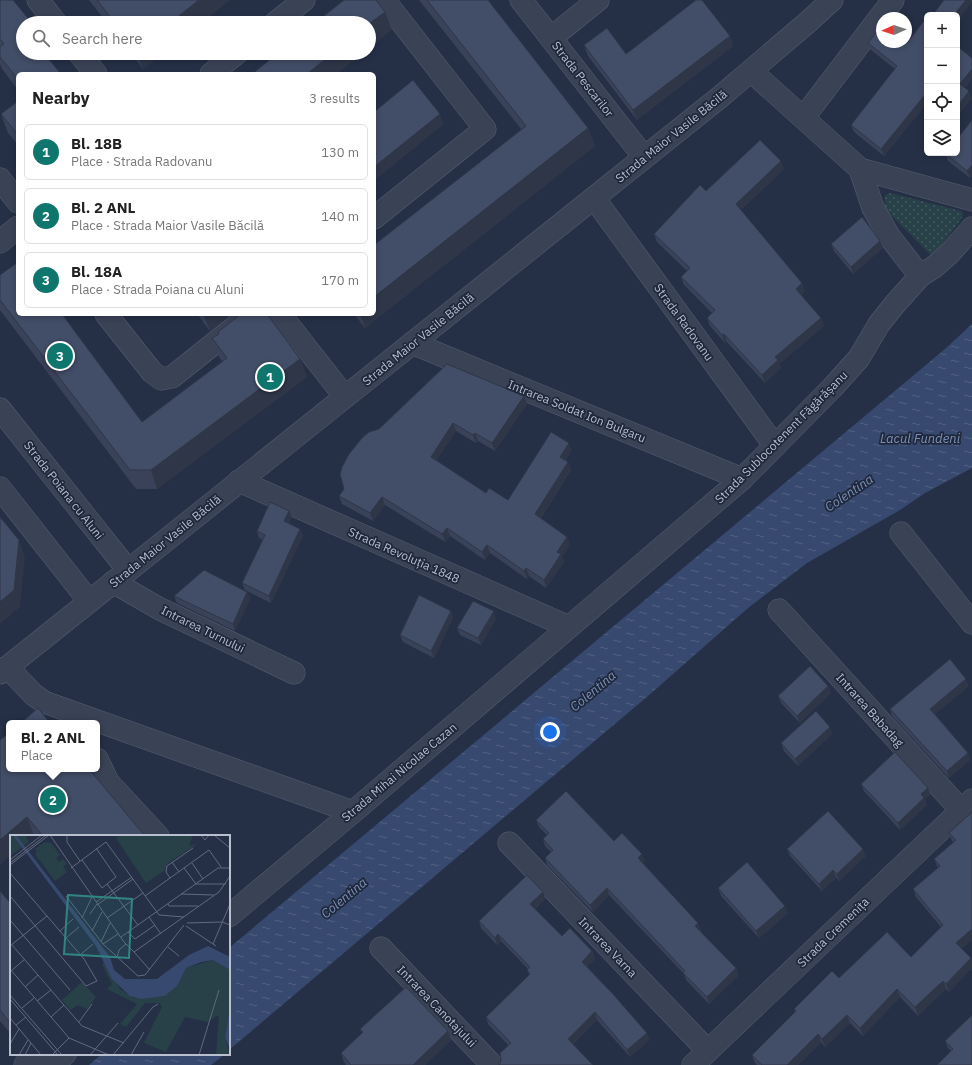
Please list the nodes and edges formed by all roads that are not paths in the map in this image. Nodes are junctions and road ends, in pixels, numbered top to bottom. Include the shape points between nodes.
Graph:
1 (38, 0) edge
2 (304, 0) edge
3 (384, 0) edge
4 (521, 0) edge
5 (598, 0) edge
6 (832, 0) edge
7 (893, 0) edge
8 (51, 16) edge
9 (284, 16) edge
10 (551, 38) junction
11 (85, 60) edge
12 (228, 60) edge
13 (751, 71) junction
14 (94, 72) edge
15 (213, 72) edge
16 (804, 117) junction
17 (644, 157) junction
18 (860, 169) junction
19 (0, 179) edge
20 (594, 198) junction
21 (16, 199) edge
22 (972, 200) edge
23 (376, 216) edge
24 (972, 228) edge
25 (16, 230) edge
26 (0, 242) edge
27 (920, 276) junction
28 (108, 316) edge
29 (248, 316) edge
30 (282, 316) edge
31 (412, 343) junction
32 (345, 397) junction
33 (0, 409) edge
34 (775, 446) junction
35 (742, 479) junction
36 (239, 481) junction
37 (0, 488) edge
38 (901, 533) dead end
39 (120, 576) junction
40 (89, 601) junction
41 (779, 610) dead end
42 (972, 623) edge
43 (569, 627) junction
44 (4, 670) edge
45 (294, 673) dead end
46 (77, 718) edge
47 (100, 726) edge
48 (100, 765) edge
49 (967, 805) edge
50 (353, 812) junction
51 (157, 835) edge
52 (509, 843) dead end
53 (230, 915) edge
54 (381, 948) dead end
55 (38, 1055) edge
56 (64, 1055) edge
57 (701, 1058) edge
58 (25, 1065) edge
59 (52, 1065) edge
60 (492, 1065) edge

1 - 8 street
2 - 9 street
3 - 23 street via 485,129
4 - 10 street, Strada Pescarilor
5 - 10 street
6 - 13 street, Strada Maior Vasile Băcilă
7 - 16 street
10 - 17 street, Strada Pescarilor
11 - 14 street
12 - 15 street
13 - 16 street
13 - 17 street, Strada Maior Vasile Băcilă
16 - 18 street
17 - 20 street, Strada Maior Vasile Băcilă
18 - 22 street
18 - 27 street via 873,208 889,236
19 - 21 street
20 - 31 street, Strada Maior Vasile Băcilă
20 - 34 street, Strada Radovanu
24 - 27 street, Strada Sublocotenent Făgărășanu via 950,253
25 - 26 street
27 - 34 street, Strada Sublocotenent Făgărășanu via 894,304 859,358
28 - 29 street via 152,372 161,379 172,377
30 - 32 street
31 - 32 street, Strada Maior Vasile Băcilă
31 - 35 street, Intrarea Soldat Ion Bulgaru
32 - 36 street, Strada Maior Vasile Băcilă
33 - 39 street, Strada Poiana cu Aluni
34 - 35 street, Strada Sublocotenent Făgărășanu
35 - 43 street, Strada Sublocotenent Făgărășanu
36 - 39 street, Strada Maior Vasile Băcilă
36 - 43 street, Strada Revoluția 1848
37 - 40 street
38 - 42 street
39 - 40 street, Strada Maior Vasile Băcilă
39 - 45 street, Intrarea Turnului via 160,609
40 - 44 street, Strada Maior Vasile Băcilă
41 - 49 street, Intrarea Babadag
43 - 50 street, Strada Mihai Nicolae Cazan
44 - 46 street via 44,702
47 - 50 street
48 - 51 street via 108,782
49 - 57 street, Strada Cremenița
50 - 53 street, Strada Mihai Nicolae Cazan
52 - 57 street, Intrarea Varna
54 - 60 street, Intrarea Canotajului
55 - 58 street
56 - 59 street

